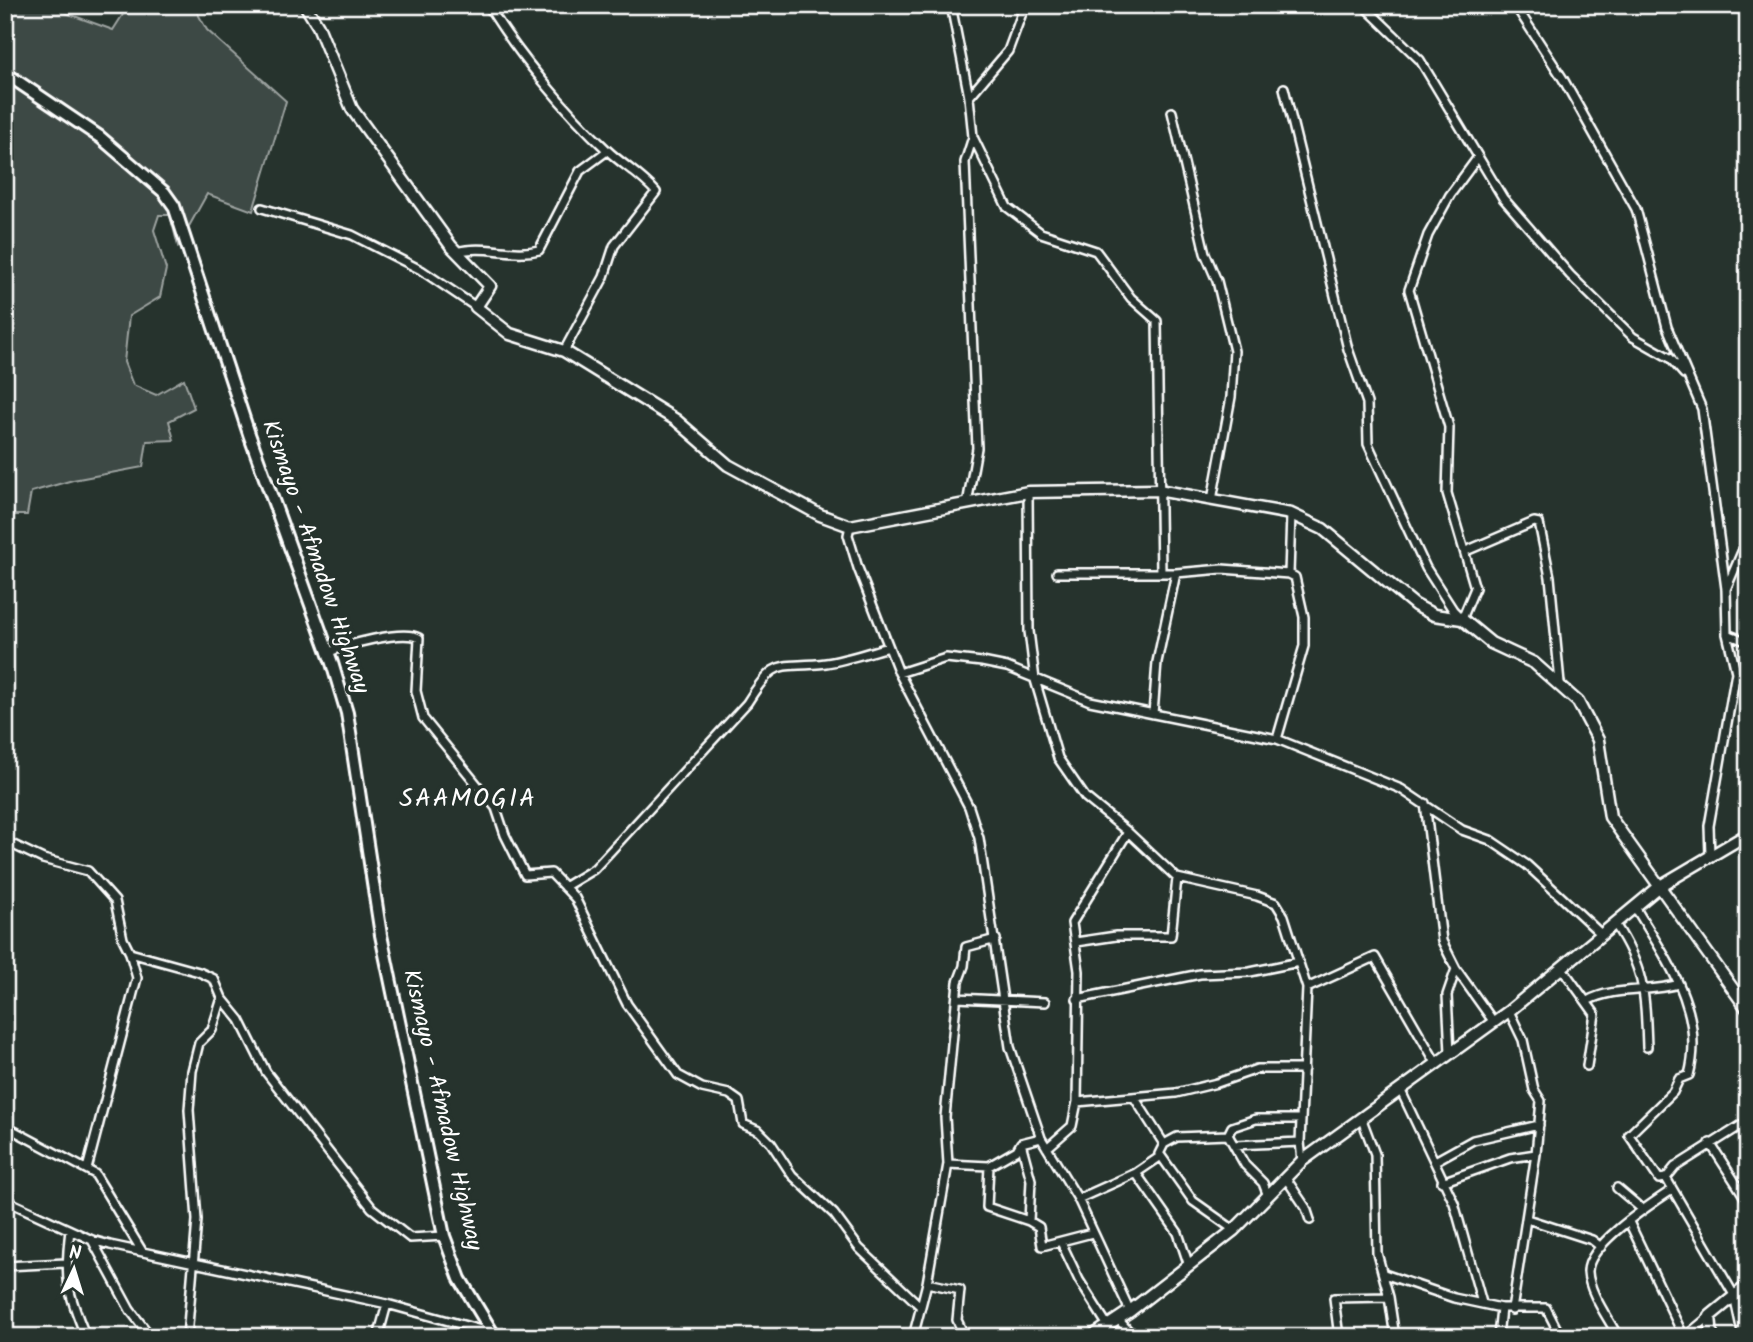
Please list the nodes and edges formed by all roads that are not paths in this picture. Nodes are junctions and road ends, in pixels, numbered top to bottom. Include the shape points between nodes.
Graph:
1 (305, 5) edge
2 (488, 5) edge
3 (951, 5) edge
4 (1025, 5) edge
5 (1363, 5) edge
6 (1515, 5) edge
7 (5, 73) edge
8 (1284, 88) dead end
9 (969, 97) junction
10 (1172, 113) dead end
11 (973, 137) junction
12 (607, 150) junction
13 (1478, 157) junction
14 (262, 208) dead end
15 (457, 252) junction
16 (476, 307) junction
17 (564, 351) junction
18 (1689, 379) junction
19 (1158, 490) junction
20 (1028, 492) junction
21 (1212, 500) junction
22 (967, 503) junction
23 (1291, 514) junction
24 (850, 526) junction
25 (1748, 538) edge
26 (1466, 551) junction
27 (1057, 573) dead end
28 (1161, 573) junction
29 (1176, 573) junction
30 (1289, 574) junction
31 (1726, 589) junction
32 (1462, 618) junction
33 (1727, 634) junction
34 (1748, 642) edge
35 (890, 647) junction
36 (327, 653) junction
37 (1736, 672) junction
38 (899, 673) junction
39 (1035, 680) junction
40 (1560, 683) junction
41 (1748, 687) edge
42 (1153, 714) junction
43 (1277, 738) junction
44 (1425, 803) junction
45 (1128, 832) junction
46 (1748, 834) edge
47 (5, 841) edge
48 (1710, 855) junction
49 (1177, 877) junction
50 (1660, 886) junction
51 (564, 887) junction
52 (1635, 907) junction
53 (1615, 924) junction
54 (1601, 934) junction
55 (996, 939) junction
56 (1076, 942) junction
57 (130, 953) junction
58 (1299, 962) junction
59 (1562, 968) junction
60 (1456, 969) junction
61 (1679, 984) junction
62 (1307, 988) junction
63 (1645, 990) junction
64 (222, 998) junction
65 (957, 998) junction
66 (1002, 998) junction
67 (1077, 999) junction
68 (1587, 1001) junction
69 (1045, 1002) dead end
70 (1748, 1010) edge
71 (1509, 1011) junction
72 (1493, 1021) junction
73 (1647, 1047) dead end
74 (1450, 1052) junction
75 (1435, 1062) junction
76 (1587, 1066) dead end
77 (1304, 1069) junction
78 (1400, 1089) junction
79 (1134, 1097) junction
80 (1077, 1102) junction
81 (1361, 1118) junction
82 (1301, 1119) junction
83 (1748, 1121) edge
84 (1539, 1125) junction
85 (5, 1126) edge
86 (1227, 1135) junction
87 (1041, 1138) junction
88 (1300, 1142) junction
89 (1020, 1143) junction
90 (1710, 1143) junction
91 (1164, 1144) junction
92 (1234, 1145) junction
93 (1047, 1148) junction
94 (1536, 1154) junction
95 (1161, 1156) junction
96 (1302, 1161) junction
97 (1435, 1161) junction
98 (947, 1164) junction
99 (989, 1166) junction
100 (87, 1169) junction
101 (1136, 1173) junction
102 (1285, 1177) junction
103 (1666, 1178) junction
104 (1442, 1182) junction
105 (1617, 1188) dead end
106 (1672, 1190) junction
107 (1268, 1196) junction
108 (1078, 1199) junction
109 (5, 1200) edge
110 (1748, 1202) edge
111 (1643, 1209) junction
112 (1527, 1219) junction
113 (1310, 1220) dead end
114 (1029, 1221) junction
115 (1629, 1222) junction
116 (70, 1230) junction
117 (1234, 1230) junction
118 (1092, 1233) junction
119 (444, 1236) junction
120 (92, 1240) junction
121 (1061, 1242) junction
122 (1601, 1247) junction
123 (142, 1251) junction
124 (192, 1261) junction
125 (66, 1263) junction
126 (5, 1266) edge
127 (1189, 1266) junction
128 (1384, 1274) junction
129 (927, 1283) junction
130 (1748, 1285) edge
131 (1734, 1295) junction
132 (1389, 1297) junction
133 (1482, 1303) junction
134 (387, 1304) junction
135 (919, 1305) junction
136 (1501, 1308) junction
137 (1512, 1310) junction
138 (1130, 1311) junction
139 (1710, 1316) junction
140 (1118, 1319) junction
141 (1108, 1326) junction
142 (497, 1336) edge
143 (86, 1337) edge
144 (151, 1337) edge
145 (187, 1337) edge
146 (378, 1337) edge
147 (913, 1337) edge
148 (965, 1337) edge
149 (1091, 1337) edge
150 (1134, 1337) edge
151 (1339, 1337) edge
152 (1395, 1337) edge
153 (1498, 1337) edge
154 (1561, 1337) edge
155 (1618, 1337) edge
156 (1684, 1337) edge
157 (1712, 1337) edge
158 (1743, 1337) edge

1 - 15 street via 352,109
2 - 12 street via 543,79
3 - 9 street
4 - 9 street via 1008,51
5 - 13 street via 1420,60
6 - 18 street via 1563,79 1636,209 1667,327
7 - 36 main road, Kismayo - Afmadow Highway via 100,137 174,206
8 - 32 street via 1348,349 1367,404 1368,444 1426,568
9 - 11 street
10 - 21 street via 1234,351 1231,397
11 - 19 street via 1007,208 1041,233 1096,251 1131,298 1157,321
11 - 22 street via 965,162 977,448
12 - 15 street via 580,171 539,250
12 - 17 street via 656,192 614,246 604,277
13 - 18 street via 1503,198 1570,275 1633,337 1670,358
13 - 26 street via 1427,235 1409,290 1449,427 1447,493
14 - 16 street via 352,235 421,270
15 - 16 street via 490,286
16 - 17 street via 510,334
17 - 24 street via 676,420 728,465 820,515
18 - 31 street via 1702,409
19 - 20 street
19 - 21 street
19 - 28 street
20 - 22 street
20 - 39 street via 1029,631
21 - 23 street
22 - 24 street
23 - 30 street
23 - 32 street via 1323,529 1434,615
24 - 35 street via 848,535 858,568
25 - 31 street
26 - 32 street via 1475,589
26 - 40 street via 1539,523 1550,577
27 - 28 street
28 - 29 street
29 - 30 street via 1222,569
29 - 42 street via 1157,662
30 - 43 street via 1296,577 1304,646
31 - 33 street
32 - 40 street via 1491,643 1534,663
33 - 34 street
33 - 37 street
35 - 38 street
35 - 51 street via 827,663 784,663 762,680 747,703 594,869
36 - 51 street via 378,639 419,638 416,691 423,718 496,808 525,875 551,873
36 - 119 main road, Kismayo - Afmadow Highway via 347,713 381,935
37 - 41 street
37 - 48 street via 1709,826
38 - 39 street via 946,658 1007,667
38 - 55 street via 969,807
39 - 42 street via 1090,701
39 - 45 street via 1058,758 1085,797
40 - 50 street via 1578,702 1598,740 1610,817
42 - 43 street
43 - 44 street via 1359,769
44 - 54 street via 1462,830 1490,840 1527,866
44 - 60 street via 1443,941
45 - 49 street
45 - 56 street via 1072,923
46 - 48 street
47 - 57 street via 43,859 88,871 115,901
48 - 50 street
49 - 56 street via 1171,936
49 - 58 street via 1276,903
50 - 52 street
50 - 70 street
51 - 135 street via 575,898 636,1018 678,1074 738,1101 743,1124 771,1143 792,1175
52 - 53 street
52 - 61 street
53 - 54 street
53 - 63 street via 1632,950
54 - 59 street
55 - 65 street via 966,947
55 - 66 street
56 - 67 street
57 - 64 street via 214,979
57 - 100 street via 137,978
58 - 62 street
58 - 67 street via 1250,972 1200,974
59 - 68 street
59 - 71 street
60 - 72 street
60 - 74 street via 1447,995
61 - 63 street
61 - 103 street via 1693,1024 1690,1073 1679,1079 1674,1092 1629,1135 1659,1179
62 - 75 street via 1375,957
62 - 77 street
63 - 68 street via 1606,992
63 - 73 street
64 - 119 street via 240,1020 266,1072 372,1208 410,1238
64 - 124 street via 212,1030 198,1043 192,1071 189,1110 197,1220
65 - 66 street
65 - 98 street via 945,1117
66 - 69 street
66 - 87 street via 1010,1047
67 - 80 street
68 - 76 street via 1595,1017
71 - 72 street
71 - 84 street via 1541,1101
72 - 74 street
74 - 75 street
75 - 78 street
77 - 79 street via 1246,1070 1176,1093
77 - 82 street
78 - 81 street
78 - 97 street
79 - 80 street
79 - 91 street
80 - 93 street via 1072,1126
81 - 96 street
81 - 128 street via 1375,1154 1375,1231
82 - 86 street via 1256,1119 1232,1127
82 - 88 street
83 - 90 street
84 - 94 street
84 - 97 street via 1474,1140
85 - 100 street
86 - 91 street via 1177,1138
86 - 92 street
87 - 89 street
87 - 93 street
88 - 92 street
88 - 96 street
89 - 99 street via 1017,1150
89 - 114 street via 1031,1180
90 - 103 street
90 - 110 street
91 - 95 street
92 - 107 street
93 - 108 street
94 - 104 street via 1510,1157
94 - 112 street
95 - 101 street
95 - 117 street via 1193,1201
96 - 102 street
97 - 104 street
98 - 99 street
98 - 129 street
99 - 114 street via 987,1208
100 - 123 street via 96,1174
101 - 108 street
101 - 127 street via 1178,1233
102 - 107 street
102 - 113 street
103 - 106 street
104 - 133 street via 1470,1250
105 - 111 street
106 - 111 street
106 - 131 street
107 - 117 street
108 - 118 street
109 - 116 street
111 - 115 street
112 - 122 street
112 - 137 street
114 - 121 street via 1039,1227 1042,1246
115 - 122 street
115 - 156 street
116 - 120 street
116 - 125 street
117 - 127 street
118 - 121 street
118 - 138 street
119 - 142 main road, Kismayo - Afmadow Highway via 460,1279
120 - 123 street
120 - 144 street via 130,1310
121 - 141 street
122 - 155 street via 1588,1273
123 - 124 street
124 - 134 street
124 - 145 street
125 - 126 street
125 - 143 street via 68,1292
127 - 138 street
128 - 132 street
128 - 133 street
129 - 135 street
129 - 148 street via 960,1290 957,1320
130 - 131 street
131 - 139 street
131 - 158 street
132 - 151 street via 1335,1298
132 - 152 street
133 - 136 street
134 - 142 street
134 - 146 street
135 - 147 street
136 - 137 street
136 - 153 street
137 - 154 street via 1546,1308
138 - 140 street
139 - 156 street
139 - 157 street
140 - 141 street
140 - 150 street
141 - 149 street

